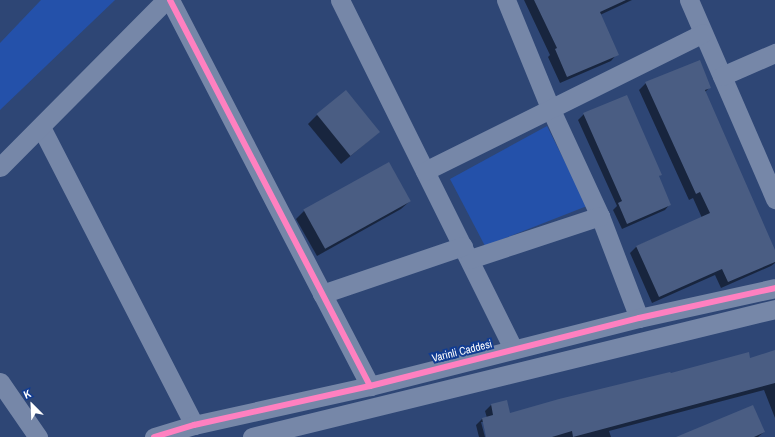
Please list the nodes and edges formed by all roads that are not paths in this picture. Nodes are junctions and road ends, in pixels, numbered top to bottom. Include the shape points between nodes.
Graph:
1 (166, 0) edge
2 (170, 0) edge
3 (340, 0) edge
4 (506, 0) edge
5 (689, 0) edge
6 (703, 33) junction
7 (775, 53) edge
8 (722, 76) junction
9 (551, 110) junction
10 (41, 127) junction
11 (0, 167) edge
12 (425, 171) junction
13 (774, 192) edge
14 (600, 216) junction
15 (466, 253) junction
16 (775, 288) edge
17 (322, 294) junction
18 (775, 309) edge
19 (639, 318) junction
20 (513, 348) junction
21 (0, 382) edge
22 (370, 386) junction
23 (194, 425) junction
24 (280, 434) edge
25 (38, 437) edge
26 (154, 437) edge
27 (252, 437) edge

1 - 10 street
2 - 17 street
3 - 12 street
4 - 9 street
5 - 6 street
6 - 8 street
6 - 9 street
7 - 8 street
8 - 13 street
9 - 12 street
9 - 14 street
10 - 11 street
10 - 23 street
12 - 15 street
14 - 15 street
14 - 19 street
15 - 17 street
15 - 20 street
16 - 19 street, Varinli Caddesi
17 - 22 street
18 - 24 street
19 - 20 street, Varinli Caddesi
20 - 22 street, Varinli Caddesi
21 - 25 street
22 - 23 street, Varinli Caddesi
23 - 26 street, Varinli Caddesi
24 - 27 street

